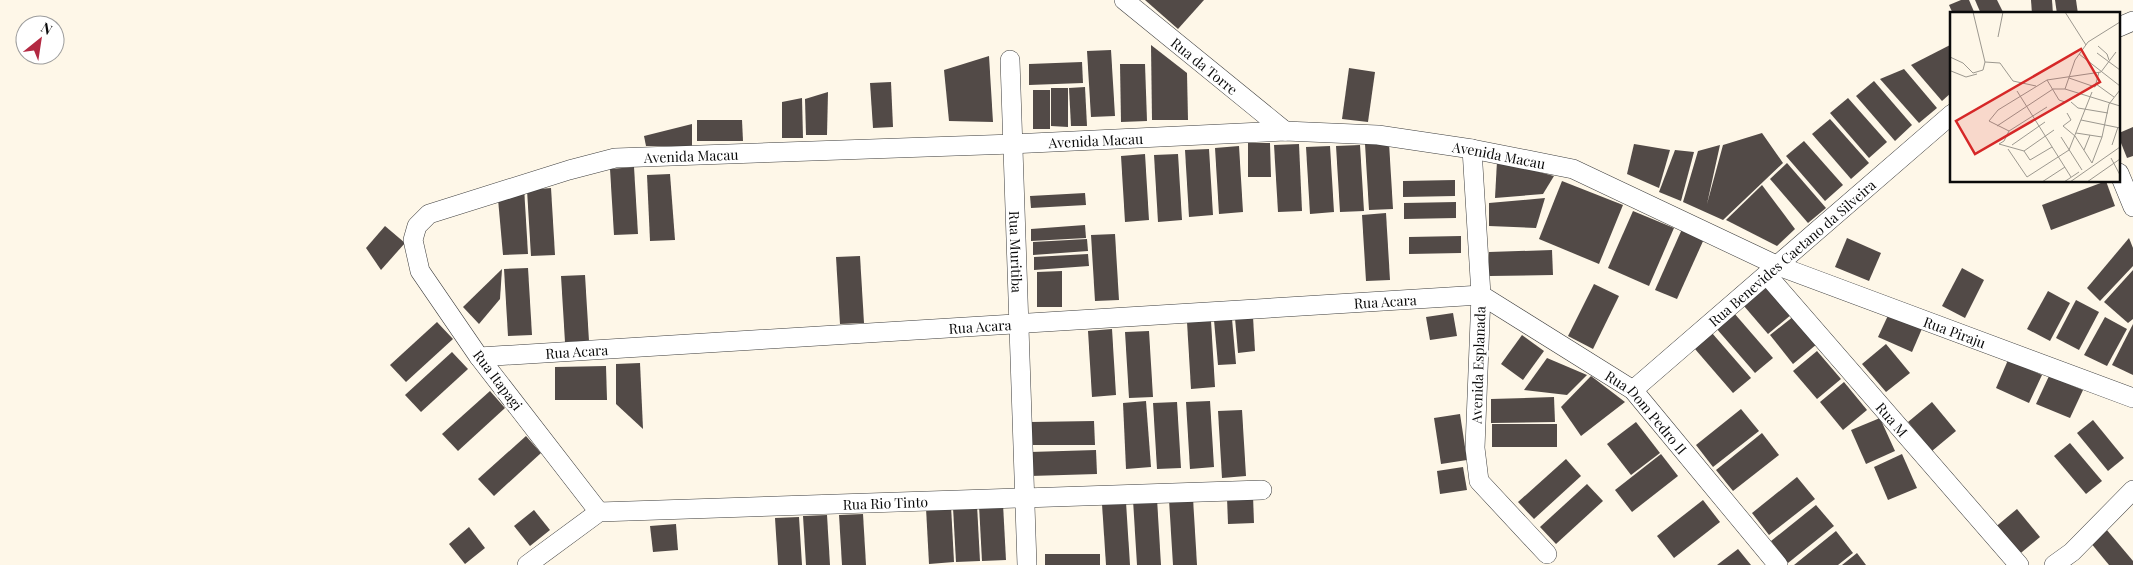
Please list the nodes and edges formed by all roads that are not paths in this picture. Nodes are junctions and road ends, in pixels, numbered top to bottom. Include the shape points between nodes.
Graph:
1 (1124, 0) edge
2 (2133, 21) edge
3 (2120, 27) edge
4 (1010, 60) dead end
5 (1950, 116) edge
6 (1285, 131) junction
7 (1013, 144) junction
8 (1472, 149) junction
9 (2120, 175) edge
10 (2133, 207) edge
11 (413, 240) joint
12 (1771, 270) junction
13 (1481, 294) junction
14 (1019, 323) junction
15 (479, 356) junction
16 (1632, 390) junction
17 (2133, 398) edge
18 (1262, 490) dead end
19 (2133, 490) edge
20 (1024, 498) junction
21 (600, 512) junction
22 (1546, 554) dead end
23 (2075, 559) edge
24 (527, 565) edge
25 (1027, 565) edge
26 (1778, 565) edge
27 (2019, 565) edge
28 (2054, 565) edge

1 - 6 street, Rua da Torre
2 - 3 street
4 - 7 street, Rua Muritiba
5 - 12 street, Rua Benevides Caetano da Silveira
6 - 7 street, Avenida Macau
6 - 8 street, Avenida Macau via 1378,135
7 - 11 street, Avenida Macau via 615,158 429,214 417,226
7 - 14 street, Rua Muritiba
8 - 12 street, Avenida Macau via 1573,169
8 - 13 street, Avenida Esplanada
9 - 10 street
11 - 15 street, Rua Itapagi via 420,271
12 - 16 street, Rua Benevides Caetano da Silveira
12 - 17 street, Rua Piraju
12 - 27 street, Rua M
13 - 14 street, Rua Acara
13 - 16 street, Rua Dom Pedro II
13 - 22 street, Avenida Esplanada via 1475,448 1479,481
14 - 15 street, Rua Acara
14 - 20 street, Rua Muritiba
15 - 21 street, Rua Itapagi
16 - 26 street, Rua Dom Pedro II
18 - 20 street, Rua Rio Tinto
19 - 23 street
20 - 21 street, Rua Rio Tinto
20 - 25 street, Rua Muritiba
21 - 24 street
23 - 28 street

